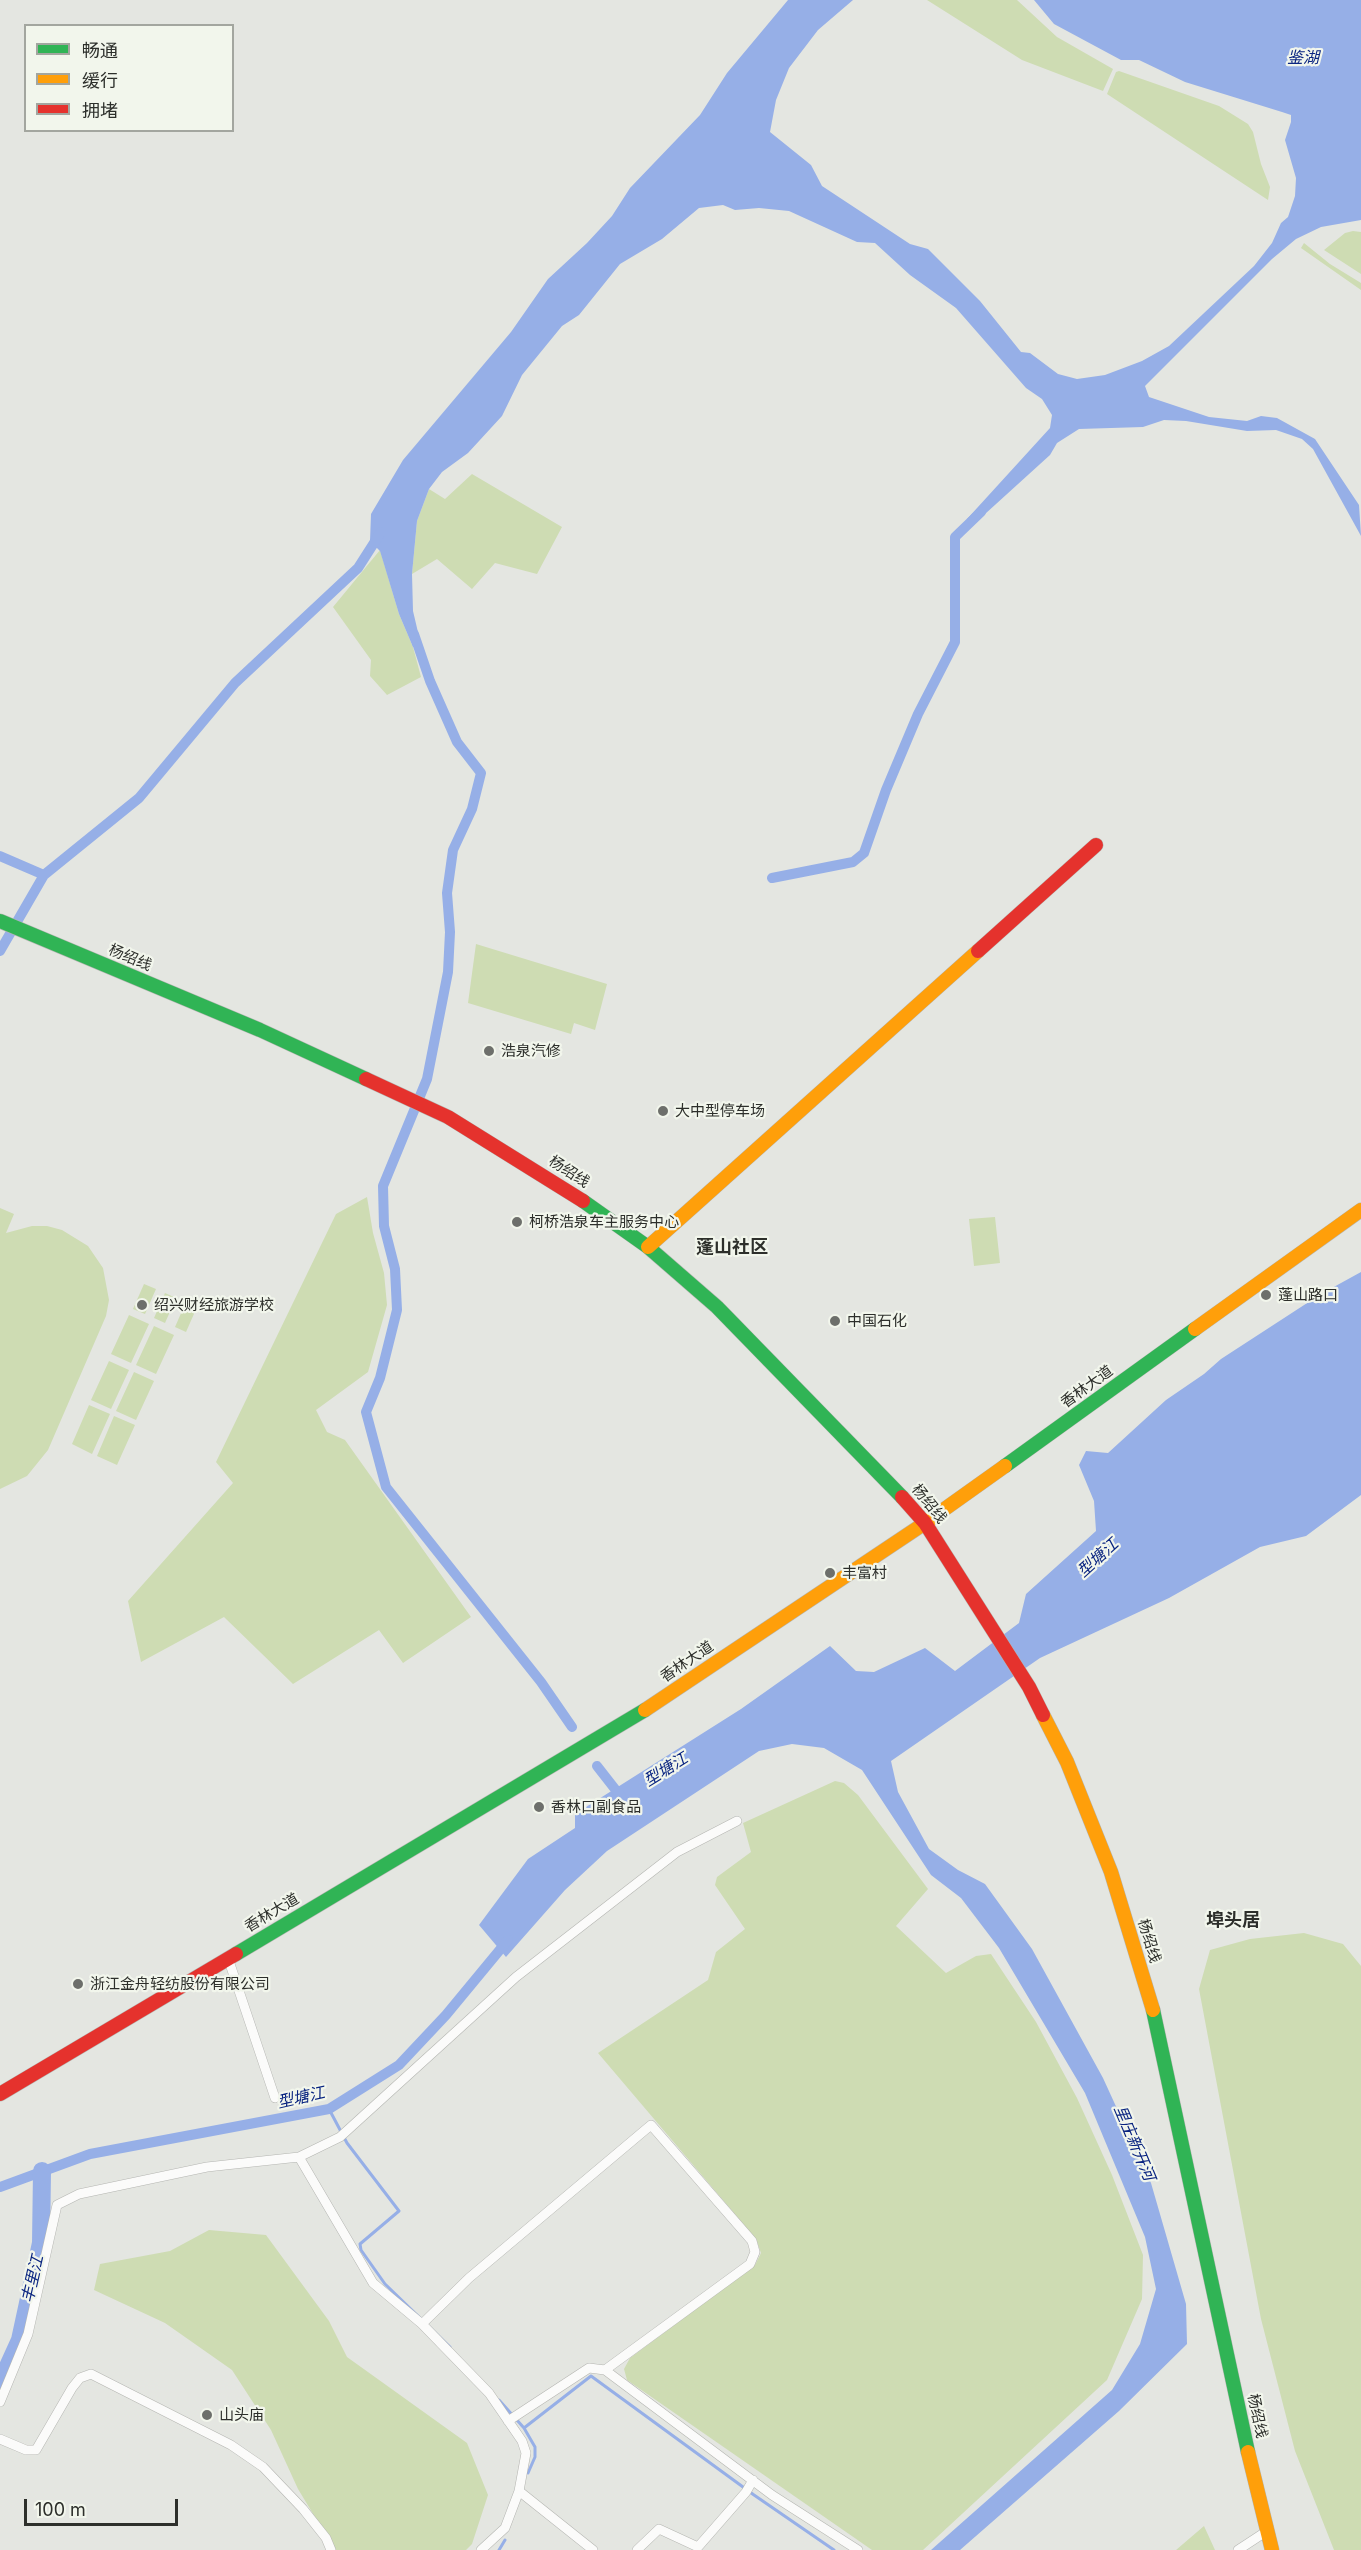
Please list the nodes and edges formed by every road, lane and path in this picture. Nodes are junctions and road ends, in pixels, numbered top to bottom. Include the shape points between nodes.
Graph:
1 (1096, 845) dead end
2 (2, 922) edge
3 (1361, 1210) edge
4 (648, 1247) junction
5 (925, 1523) junction
6 (737, 1821) dead end
7 (228, 1958) junction
8 (0, 2094) edge
9 (274, 2097) dead end
10 (299, 2157) junction
11 (426, 2320) junction
12 (605, 2370) junction
13 (0, 2402) edge
14 (513, 2418) junction
15 (0, 2439) edge
16 (753, 2480) junction
17 (519, 2491) junction
18 (1267, 2531) junction
19 (331, 2550) edge
20 (481, 2550) edge
21 (592, 2550) edge
22 (637, 2550) edge
23 (858, 2550) edge
24 (1238, 2550) edge
25 (1272, 2550) edge

1 - 4 main road
2 - 4 main road, 杨绍线 via 260,1030 448,1117 555,1182
3 - 5 main road, 香林大道
4 - 5 main road, 杨绍线 via 717,1307 882,1474
5 - 7 main road, 香林大道 via 620,1726
5 - 18 main road, 杨绍线 via 1029,1687 1067,1762 1111,1872 1155,2017
6 - 10 street via 677,1852 516,1977 342,2136
7 - 8 main road, 香林大道
7 - 9 street
10 - 11 street via 373,2283
10 - 13 street via 207,2167 79,2194 57,2205 28,2334
11 - 12 street via 469,2278 651,2125 752,2241 755,2253 750,2264
11 - 14 street
12 - 14 street via 589,2368
12 - 16 street
14 - 17 street via 526,2453
15 - 19 street via 36,2450 72,2388 80,2378 91,2374 231,2445 262,2467 303,2509
16 - 22 street via 698,2547 659,2529
16 - 23 street
17 - 20 street via 505,2528
17 - 21 street
18 - 24 street
18 - 25 main road, 杨绍线

